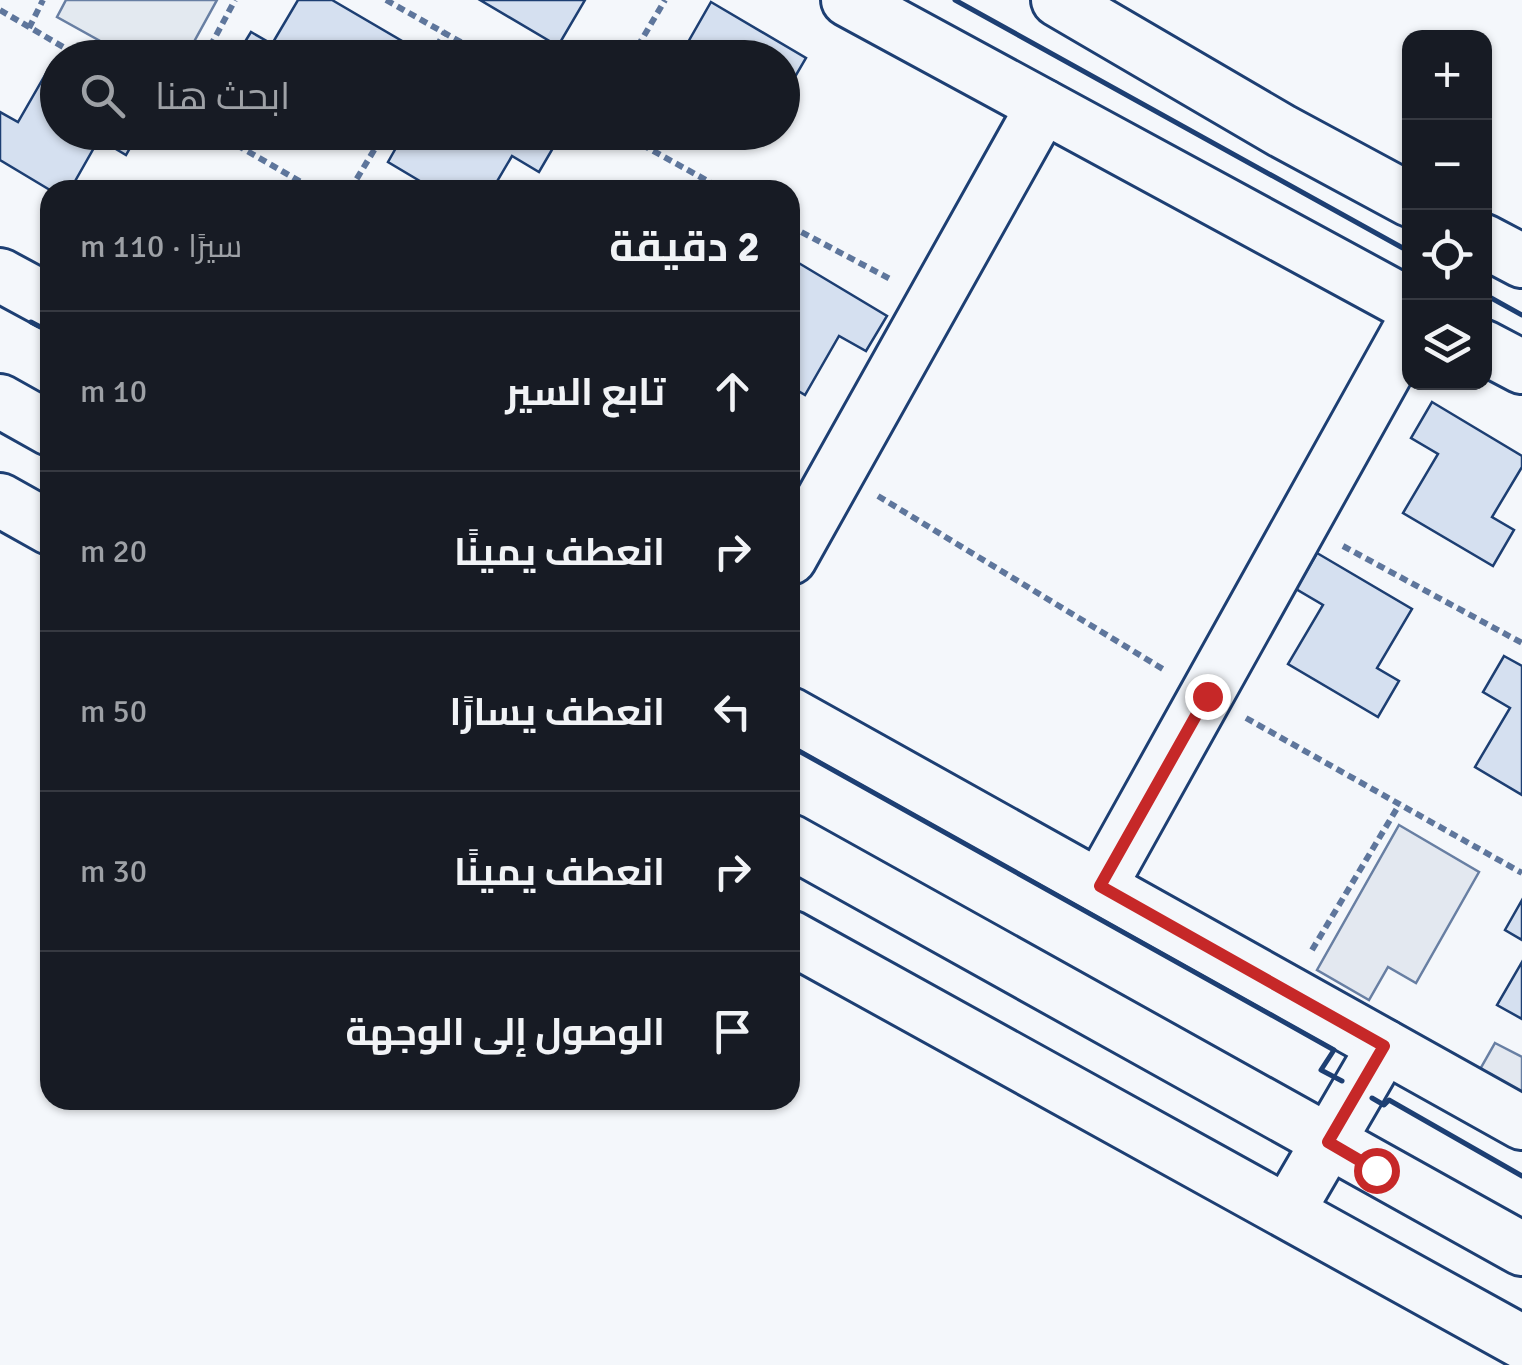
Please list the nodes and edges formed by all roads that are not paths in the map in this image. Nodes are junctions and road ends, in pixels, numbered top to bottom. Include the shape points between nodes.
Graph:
1 (848, 0) edge
2 (1058, 0) edge
3 (1042, 106) junction
4 (1402, 196) edge
5 (1492, 244) edge
6 (1522, 261) edge
7 (0, 274) edge
8 (40, 296) edge
9 (1402, 302) edge
10 (1402, 343) edge
11 (1492, 350) edge
12 (1522, 367) edge
13 (0, 401) edge
14 (40, 423) edge
15 (0, 500) edge
16 (40, 522) edge
17 (800, 540) edge
18 (800, 720) edge
19 (800, 847) edge
20 (1100, 886) junction
21 (800, 942) edge
22 (1384, 1046) junction
23 (1522, 1123) edge
24 (1328, 1142) junction
25 (1288, 1212) junction
26 (1522, 1249) edge
27 (1522, 1342) edge

1 - 3 street
2 - 4 street
3 - 9 street
3 - 17 street
5 - 6 street
7 - 8 street
10 - 20 street
11 - 12 street
13 - 14 street
15 - 16 street
18 - 20 street
19 - 24 street
20 - 22 street
21 - 25 street
22 - 23 street
22 - 24 street
24 - 25 street
24 - 26 street
25 - 27 street

